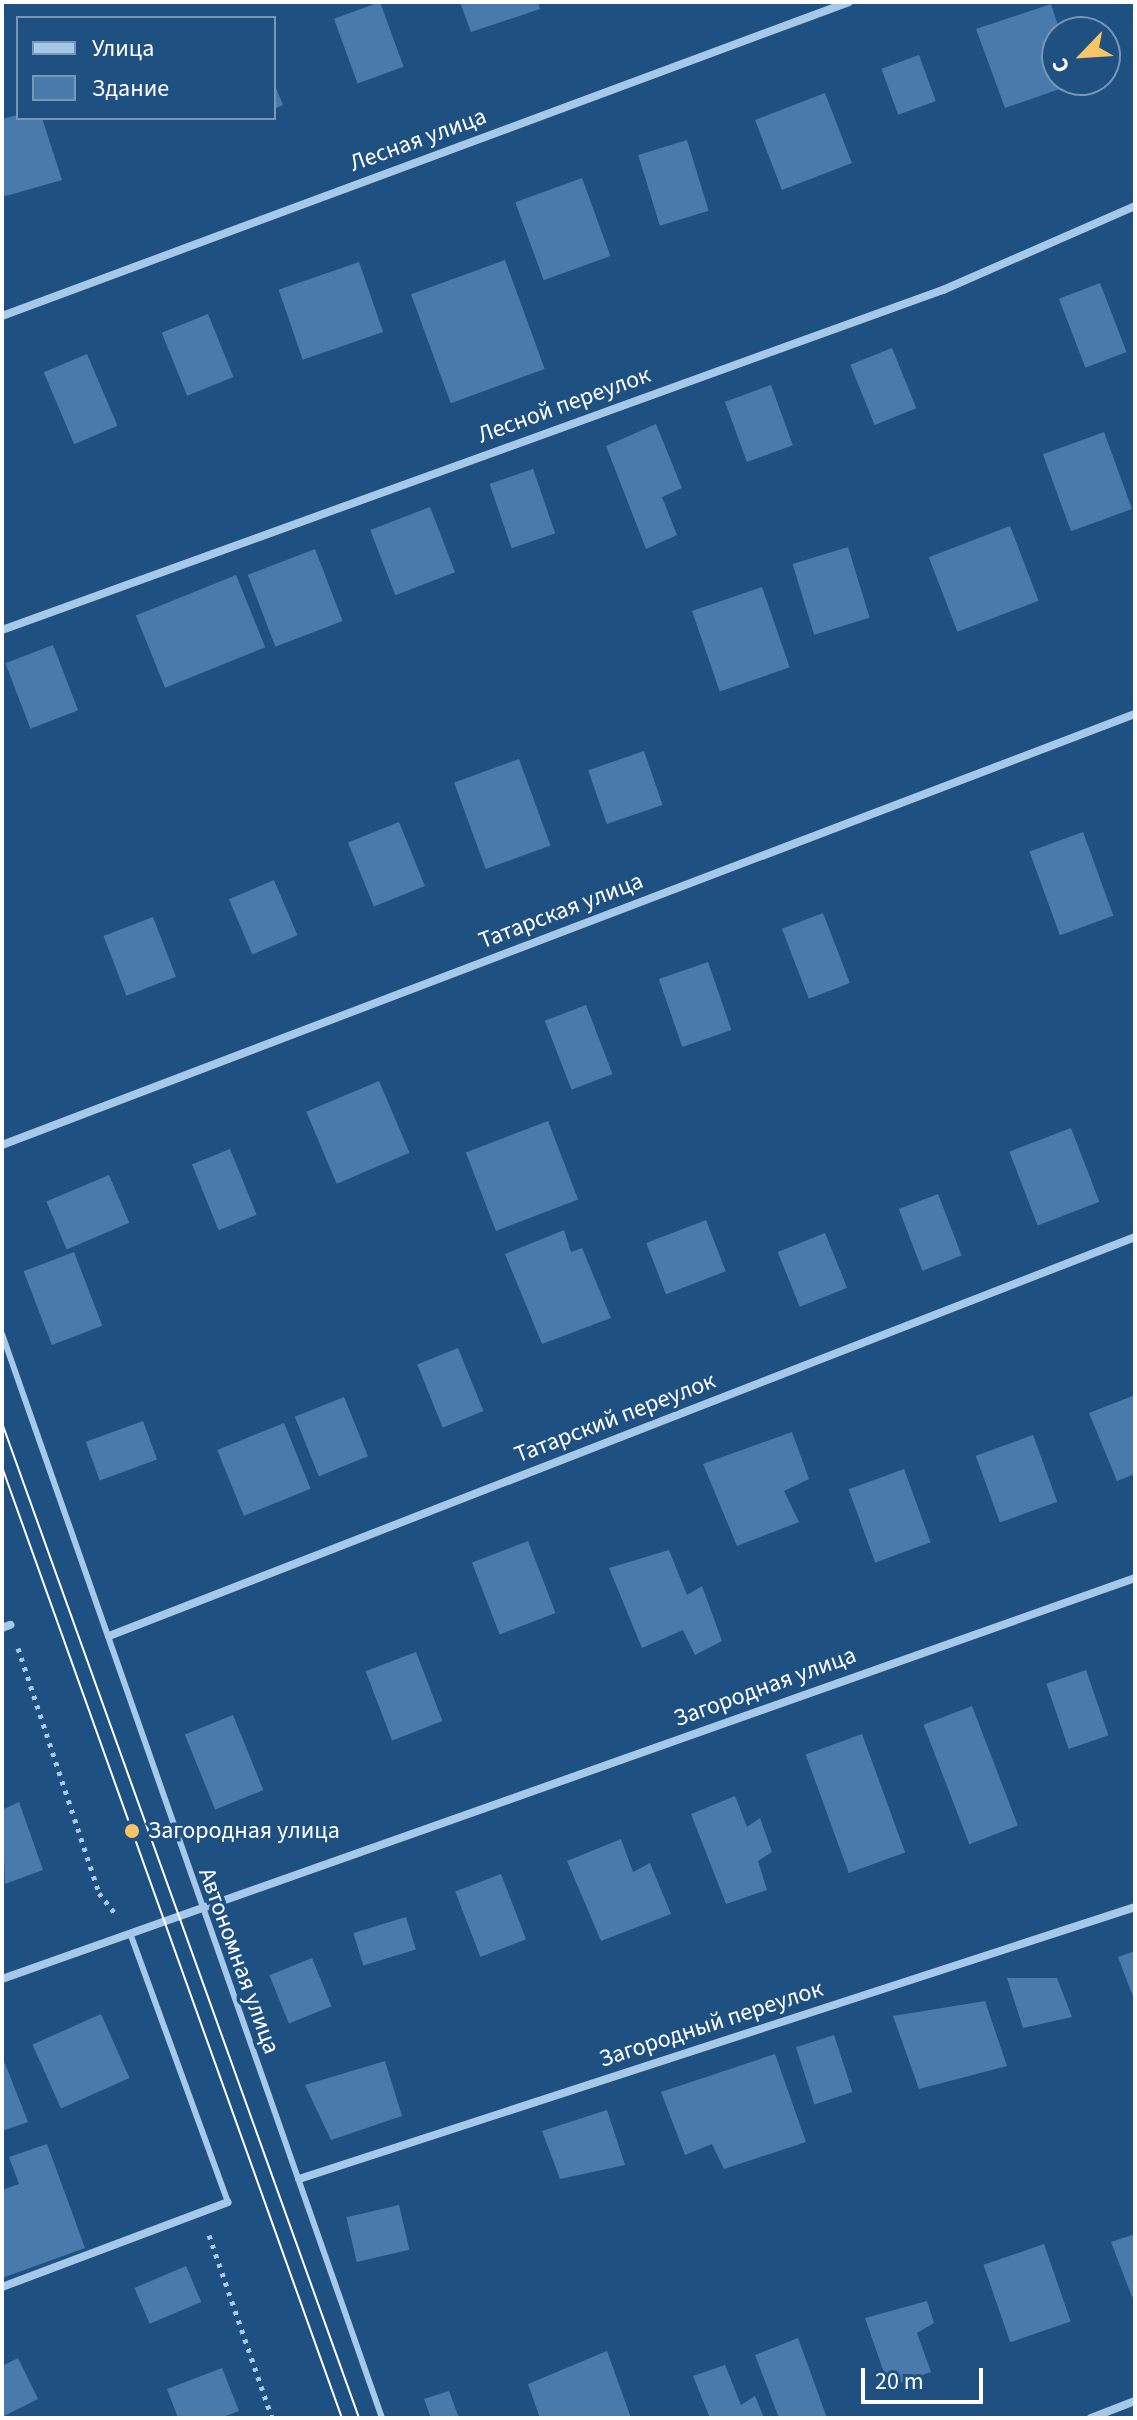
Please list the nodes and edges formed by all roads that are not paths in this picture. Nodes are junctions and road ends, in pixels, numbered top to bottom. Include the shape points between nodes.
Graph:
1 (849, 2) edge
2 (1135, 206) edge
3 (2, 316) edge
4 (2, 630) edge
5 (1135, 714) edge
6 (2, 1145) edge
7 (1135, 1237) edge
8 (2, 1334) edge
9 (1135, 1578) edge
10 (109, 1636) junction
11 (1135, 1907) edge
12 (201, 1909) junction
13 (130, 1933) junction
14 (2, 1979) edge
15 (299, 2179) junction
16 (228, 2202) joint
17 (2, 2287) edge
18 (1135, 2401) edge
19 (382, 2418) edge
20 (1091, 2418) edge

1 - 3 street, Лесная улица
2 - 4 street, Лесной переулок via 943,290
5 - 6 street, Татарская улица
7 - 10 street, Татарский переулок
8 - 10 lane, Автономная улица
9 - 12 street, Загородная улица
10 - 12 lane, Автономная улица
11 - 15 street, Загородный переулок
12 - 13 street, Загородная улица
12 - 15 lane, Автономная улица
13 - 14 street, Загородная улица
13 - 16 lane
15 - 19 lane, Автономная улица
16 - 17 street
18 - 20 street

